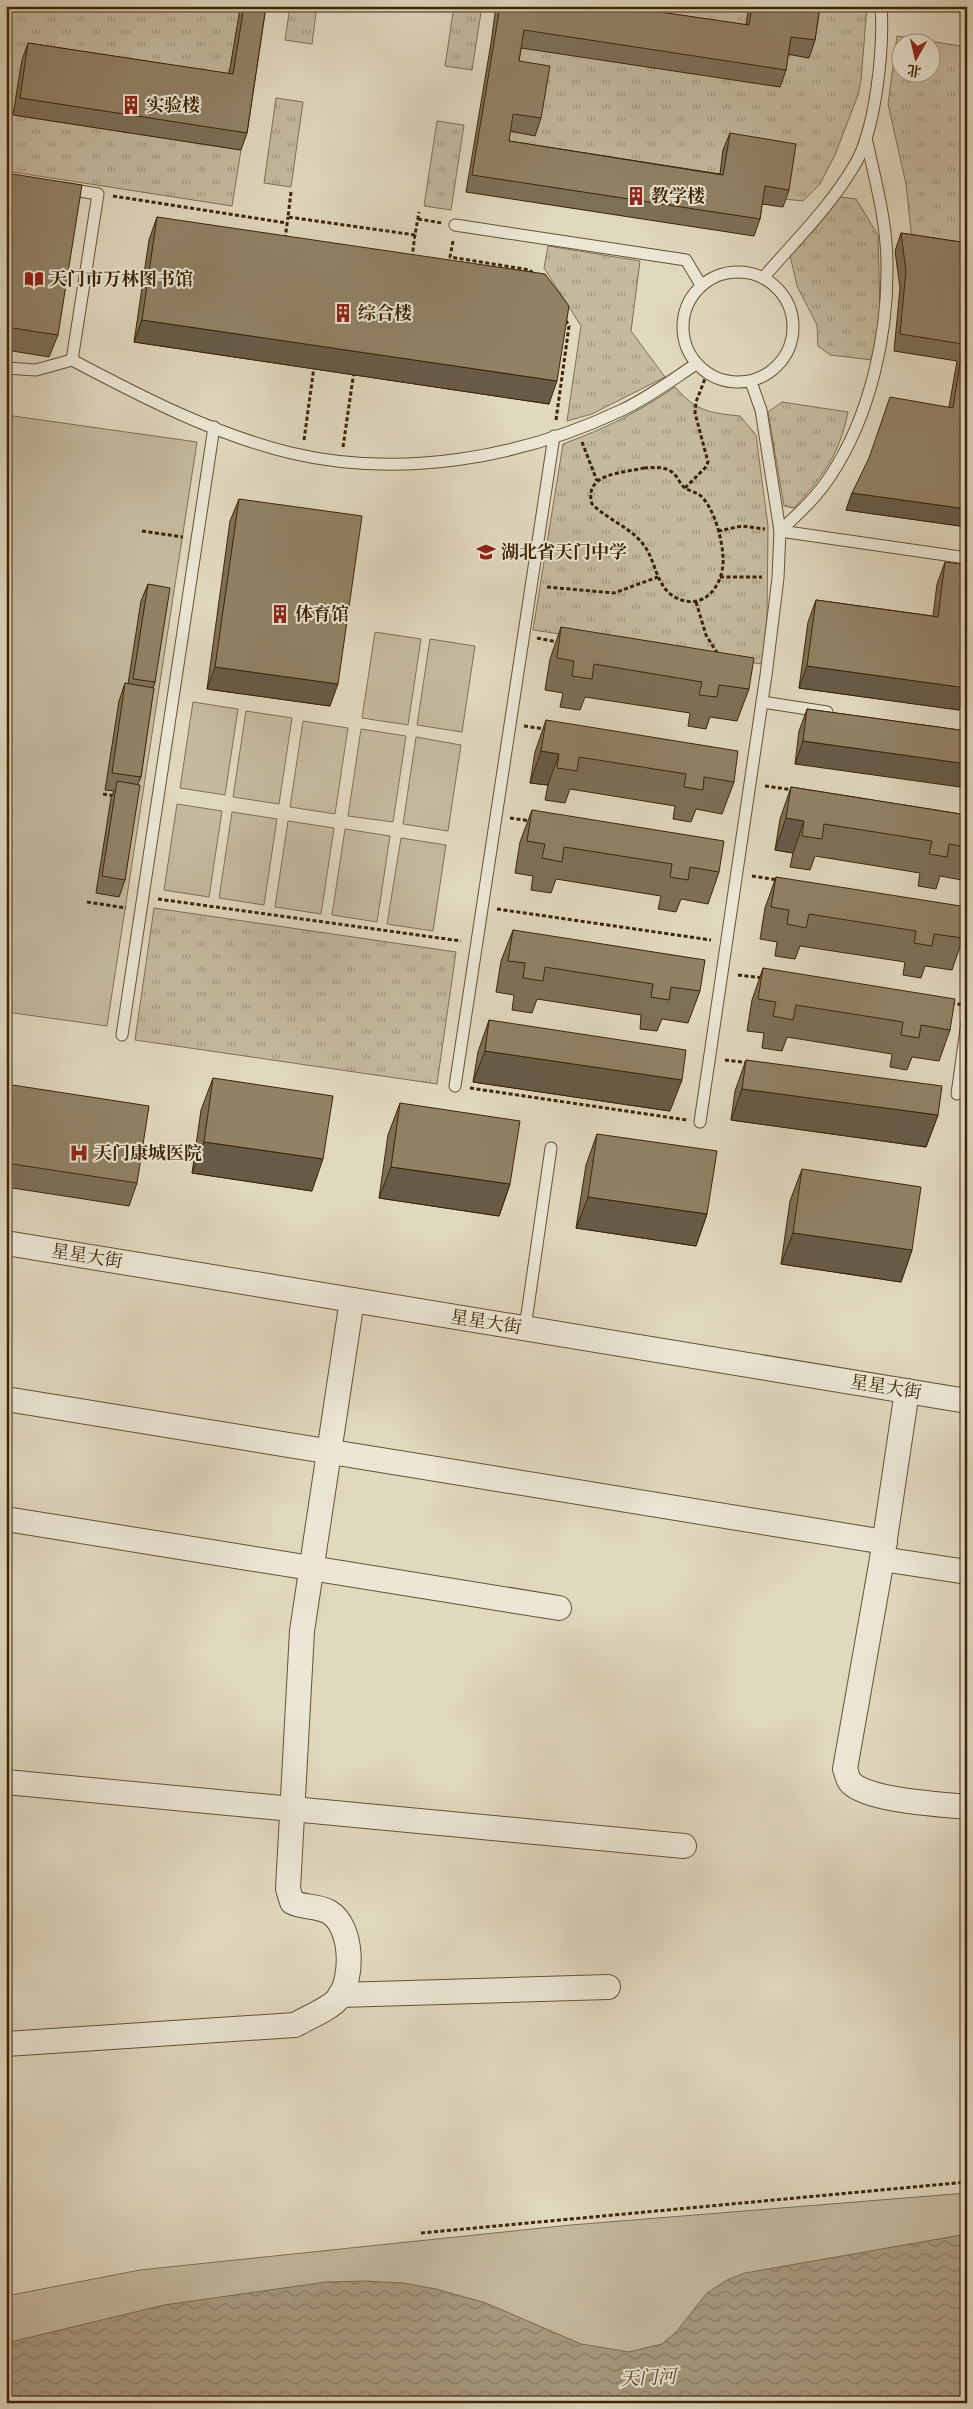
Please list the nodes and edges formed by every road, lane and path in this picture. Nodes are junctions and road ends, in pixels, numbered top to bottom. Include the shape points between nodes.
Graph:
1 (881, 6) edge
2 (866, 138) junction
3 (52, 186) edge
4 (292, 192) dead end
5 (98, 194) junction
6 (419, 212) dead end
7 (288, 217) junction
8 (418, 219) junction
9 (287, 223) junction
10 (455, 225) junction
11 (415, 234) junction
12 (285, 240) edge
13 (411, 263) edge
14 (535, 278) edge
15 (763, 278) junction
16 (701, 285) junction
17 (564, 318) edge
18 (316, 358) edge
19 (72, 360) junction
20 (355, 364) edge
21 (696, 364) junction
22 (6, 368) edge
23 (707, 374) junction
24 (750, 382) junction
25 (214, 428) junction
26 (576, 428) junction
27 (554, 436) junction
28 (302, 455) junction
29 (341, 461) junction
30 (596, 481) junction
31 (685, 488) junction
32 (142, 531) dead end
33 (718, 531) junction
34 (780, 532) junction
35 (198, 539) junction
36 (967, 558) edge
37 (658, 577) junction
38 (720, 577) junction
39 (778, 578) junction
40 (532, 585) junction
41 (696, 602) junction
42 (524, 636) junction
43 (563, 642) edge
44 (724, 662) edge
45 (762, 702) junction
46 (840, 714) edge
47 (510, 724) junction
48 (549, 729) edge
49 (750, 784) junction
50 (799, 791) edge
51 (103, 794) dead end
52 (121, 797) edge
53 (496, 816) junction
54 (535, 822) edge
55 (737, 874) junction
56 (785, 881) edge
57 (143, 897) junction
58 (87, 902) dead end
59 (482, 907) junction
60 (141, 910) junction
61 (726, 942) junction
62 (477, 943) junction
63 (722, 973) junction
64 (771, 979) edge
65 (947, 1003) edge
66 (967, 1006) edge
67 (967, 1022) edge
68 (122, 1035) dead end
69 (710, 1058) junction
70 (759, 1065) edge
71 (455, 1086) joint
72 (957, 1094) dead end
73 (700, 1122) joint
74 (551, 1148) dead end
75 (6, 1243) edge
76 (352, 1300) junction
77 (525, 1328) junction
78 (907, 1390) junction
79 (6, 1399) edge
80 (967, 1401) edge
81 (330, 1452) junction
82 (6, 1519) edge
83 (884, 1550) junction
84 (313, 1568) junction
85 (967, 1572) edge
86 (559, 1608) dead end
87 (6, 1782) edge
88 (967, 1807) edge
89 (292, 1809) junction
90 (684, 1846) dead end
91 (608, 1987) dead end
92 (340, 1995) junction
93 (6, 2044) edge
94 (967, 2182) edge
95 (421, 2233) dead end

1 - 2 lane via 878,71
2 - 15 lane via 856,164 838,191
2 - 34 lane via 884,224 887,264 880,344 858,423 844,454 830,477
3 - 5 lane
4 - 7 path
5 - 9 path
5 - 19 lane
6 - 8 path
7 - 9 path
7 - 11 path
8 - 10 path
8 - 11 path
9 - 12 path
10 - 14 path via 450,257 530,270
10 - 16 lane via 686,260
11 - 13 path
15 - 16 lane via 744,272 729,272
15 - 24 lane via 775,286 787,301 793,319 793,338 786,356 776,368
16 - 21 lane via 690,298 682,332 686,349
17 - 27 path via 569,326
18 - 28 path
19 - 22 lane via 36,370
19 - 25 lane via 151,401
20 - 29 path
21 - 23 lane
21 - 26 lane via 623,410
23 - 24 lane via 735,383
23 - 31 path via 695,413 708,462
24 - 34 lane via 761,410
25 - 28 lane
25 - 35 lane
26 - 27 lane
26 - 30 path
27 - 29 lane via 489,455 461,459 395,464
27 - 40 lane
28 - 29 lane
30 - 31 path via 657,467 670,470
30 - 37 path via 590,497 592,504 644,545 654,560
31 - 33 path via 701,495
32 - 35 path
33 - 34 path via 742,526
33 - 38 path via 724,559
34 - 36 lane
34 - 39 lane
35 - 57 lane
37 - 40 path via 614,593
37 - 41 path via 674,596
38 - 39 path
38 - 41 path via 714,591
39 - 45 lane
40 - 42 lane
41 - 44 path via 706,635
42 - 43 path
42 - 47 lane
45 - 46 lane
45 - 49 lane
47 - 48 path
47 - 53 lane
49 - 50 path
49 - 55 lane
51 - 52 path
53 - 54 path
53 - 59 lane
55 - 56 path
55 - 61 lane
57 - 60 lane
57 - 62 path
58 - 60 path
59 - 61 path
59 - 62 lane
60 - 68 lane
61 - 63 lane
62 - 71 lane
63 - 64 path
63 - 69 lane
65 - 66 path
67 - 72 lane
69 - 70 path
69 - 73 lane
71 - 73 path
74 - 77 lane
75 - 76 street, 星星大街
76 - 77 street, 星星大街
76 - 81 street
77 - 78 street, 星星大街
78 - 80 street, 星星大街
78 - 83 street
79 - 81 street
81 - 83 street
81 - 84 street
82 - 84 street
83 - 85 street
83 - 88 street via 846,1769 849,1781 862,1791 877,1795
84 - 86 street
84 - 89 street via 302,1631
87 - 89 street
89 - 90 street
89 - 92 street via 288,1889 292,1902 328,1911 339,1920 346,1936 348,1960 347,1984
91 - 92 street
92 - 93 street via 337,2000 295,2024
94 - 95 path

